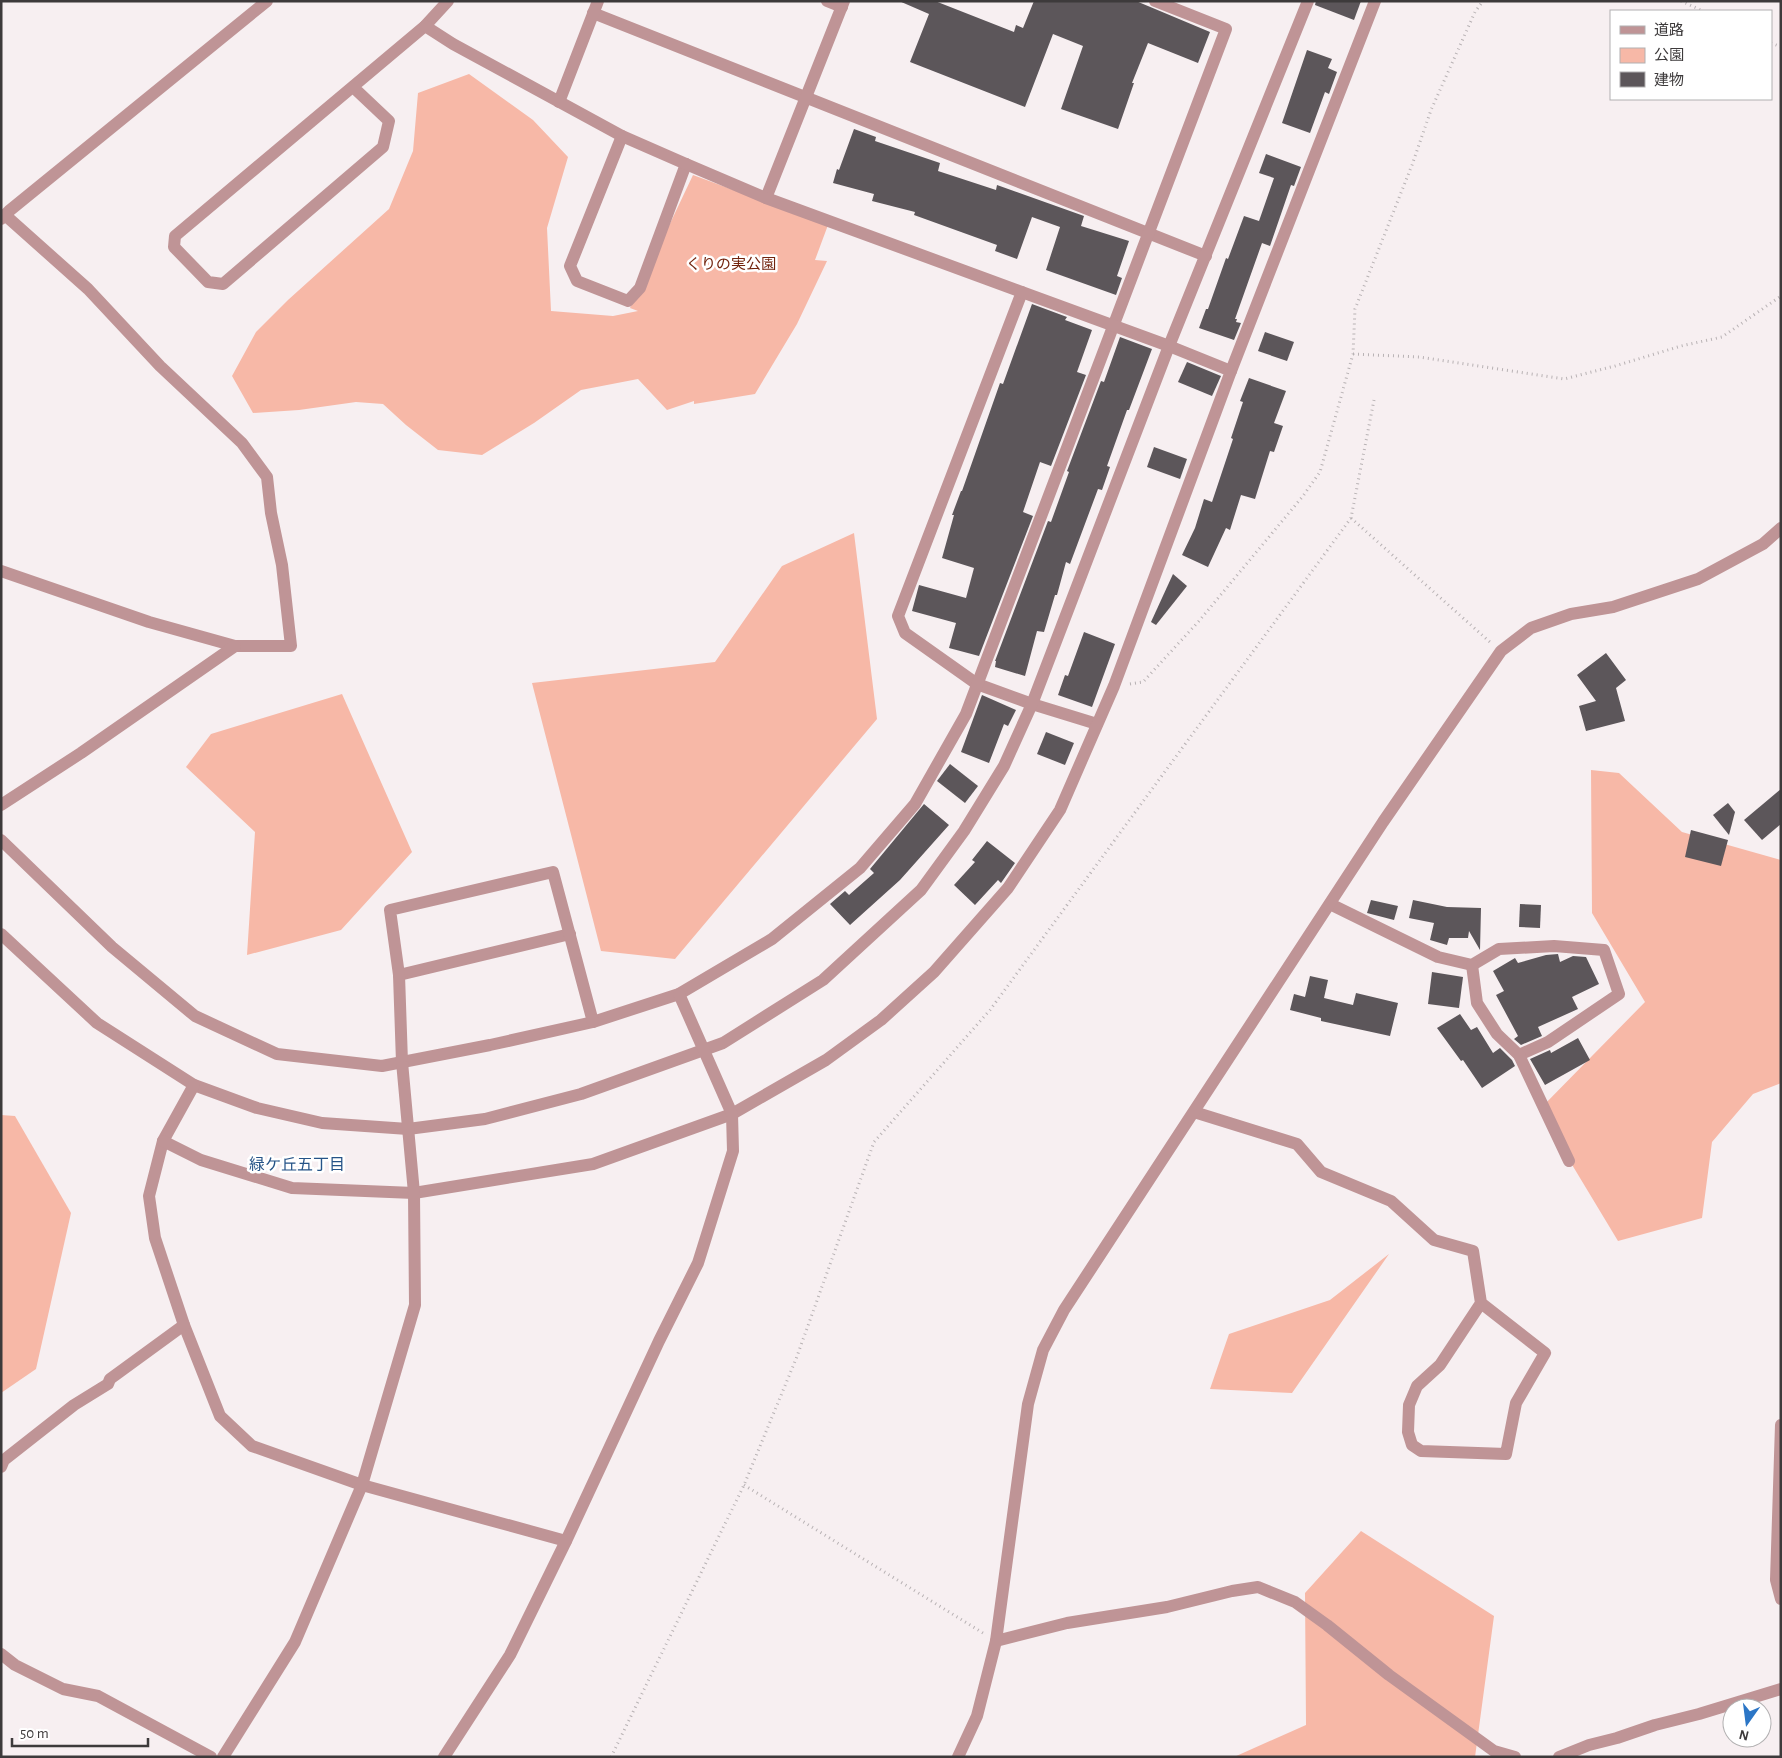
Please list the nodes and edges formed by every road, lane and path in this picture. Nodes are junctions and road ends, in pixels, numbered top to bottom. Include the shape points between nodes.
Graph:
1 (267, 1) edge
2 (448, 1) edge
3 (827, 1) edge
4 (1155, 1) edge
5 (1308, 1) edge
6 (1374, 1) edge
7 (1482, 1) edge
8 (1681, 1) edge
9 (843, 4) edge
10 (596, 7) edge
11 (1701, 10) edge
12 (425, 26) junction
13 (353, 87) junction
14 (806, 97) junction
15 (559, 102) junction
16 (622, 136) junction
17 (686, 164) junction
18 (766, 198) junction
19 (4, 212) edge
20 (1149, 233) junction
21 (1206, 256) junction
22 (1022, 292) junction
23 (1781, 296) edge
24 (1114, 326) junction
25 (1169, 346) junction
26 (1353, 354) junction
27 (1231, 371) junction
28 (1374, 400) dead end
29 (1351, 518) junction
30 (1781, 528) edge
31 (1, 571) edge
32 (235, 646) junction
33 (1501, 651) junction
34 (978, 684) junction
35 (1114, 686) junction
36 (1032, 704) junction
37 (1097, 724) junction
38 (1, 805) edge
39 (1, 840) edge
40 (1330, 904) junction
41 (1, 934) edge
42 (570, 934) junction
43 (1472, 965) junction
44 (399, 975) junction
45 (679, 994) junction
46 (593, 1022) junction
47 (703, 1050) junction
48 (1519, 1055) junction
49 (402, 1062) junction
50 (194, 1085) junction
51 (1194, 1112) junction
52 (732, 1114) junction
53 (408, 1129) junction
54 (163, 1141) junction
55 (1569, 1161) dead end
56 (414, 1193) junction
57 (1481, 1302) junction
58 (184, 1325) junction
59 (1781, 1425) edge
60 (1, 1466) edge
61 (362, 1485) junction
62 (744, 1485) junction
63 (566, 1541) junction
64 (1781, 1599) edge
65 (996, 1641) junction
66 (1, 1654) edge
67 (1781, 1689) edge
68 (211, 1757) edge
69 (223, 1757) edge
70 (444, 1757) edge
71 (611, 1757) edge
72 (958, 1757) edge
73 (1515, 1757) edge
74 (1559, 1757) edge

1 - 19 street
2 - 12 street
3 - 9 street
4 - 20 street via 1226,29
5 - 21 street
6 - 27 street
7 - 26 path via 1431,110 1355,309
8 - 11 path
9 - 14 street
10 - 14 street
10 - 15 street
12 - 13 street
12 - 15 street
13 - 13 street via 175,236 174,247 208,282 223,284 383,147 389,121
14 - 18 street
14 - 20 street
15 - 16 street
16 - 17 street
16 - 17 street via 570,266 577,282 628,301 640,288
17 - 18 street
18 - 22 street
19 - 32 street via 88,289 160,366 242,443 267,477 291,646
20 - 21 street
20 - 24 street
21 - 25 street
22 - 24 street
22 - 34 street via 898,616 904,633
23 - 26 path via 1722,337 1564,378 1419,356
24 - 25 street
24 - 34 street
25 - 27 street
25 - 36 street
26 - 35 path via 1320,472 1303,496 1199,621 1143,682
27 - 35 street
28 - 29 path
29 - 33 path
29 - 62 path via 990,1010 874,1142 796,1359
30 - 33 street via 1763,544 1698,579 1613,607 1570,614 1531,628
31 - 32 street via 149,622
32 - 38 street
33 - 40 street
34 - 36 street
34 - 45 street via 966,714 915,804 860,868 772,939
35 - 37 street
36 - 37 street
36 - 47 street via 1004,766 964,831 921,890 823,980 723,1043
37 - 52 street via 1060,810 1008,888 934,972 881,1020 826,1060
39 - 49 street via 112,947 196,1016 277,1054 382,1066
40 - 43 street via 1438,957
40 - 51 street
41 - 50 street via 97,1023
42 - 44 street
42 - 44 street via 553,872 390,910
42 - 46 street
43 - 48 street via 1477,1003 1497,1034
43 - 48 street via 1499,949 1554,946 1604,950 1619,994 1548,1042
44 - 49 street
45 - 46 street
45 - 47 street
46 - 49 street
47 - 52 street
47 - 53 street via 544,1105 485,1119
48 - 55 street
49 - 53 street
50 - 53 street via 257,1108 322,1123
50 - 54 street
51 - 57 street via 1297,1144 1321,1172 1391,1201 1434,1240 1474,1251
51 - 65 street via 1064,1310 1043,1350 1028,1404
52 - 56 street via 593,1164
52 - 63 street via 733,1152 698,1263
53 - 56 street
54 - 56 street via 201,1160 292,1188
54 - 58 street via 148,1196 156,1238
56 - 61 street via 415,1305
57 - 57 street via 1545,1353 1516,1403 1506,1454 1421,1451 1412,1445 1408,1432 1409,1405 1417,1386 1440,1365
58 - 60 street via 110,1379 108,1384 74,1405 4,1460
58 - 61 street via 220,1416 252,1446
59 - 64 street via 1776,1580
61 - 63 street
61 - 69 street via 295,1642
62 - 65 path
62 - 71 path
63 - 70 street via 510,1655
65 - 72 street via 977,1716
65 - 73 street via 1066,1623 1167,1607 1258,1587 1296,1602 1494,1751
66 - 68 street via 15,1666 63,1689 98,1696
67 - 74 street via 1589,1745

